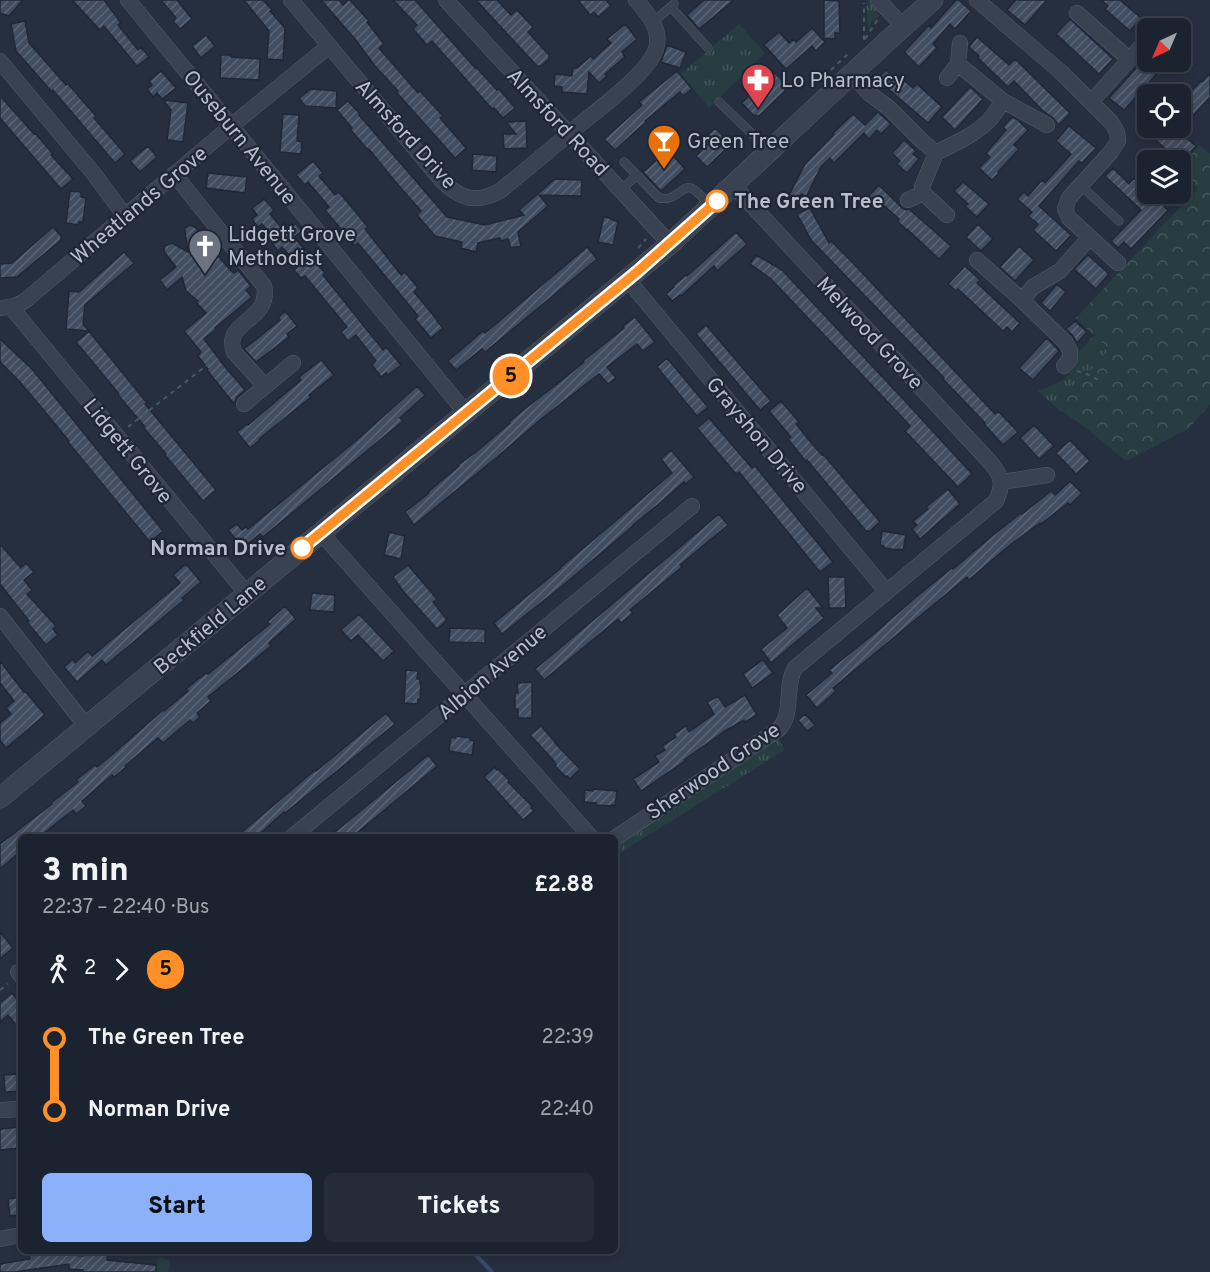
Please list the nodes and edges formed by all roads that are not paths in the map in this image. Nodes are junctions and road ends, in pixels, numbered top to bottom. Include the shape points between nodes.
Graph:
1 (128, 0) edge
2 (291, 0) edge
3 (446, 0) edge
4 (636, 0) edge
5 (933, 0) edge
6 (976, 0) edge
7 (867, 1) edge
8 (1077, 13) dead end
9 (653, 22) junction
10 (903, 26) junction
11 (960, 42) dead end
12 (329, 46) junction
13 (708, 48) dead end
14 (1137, 51) edge
15 (1130, 59) junction
16 (0, 61) edge
17 (958, 64) junction
18 (851, 75) junction
19 (947, 78) dead end
20 (1003, 101) junction
21 (719, 102) dead end
22 (1091, 102) junction
23 (1047, 125) dead end
24 (232, 126) junction
25 (569, 134) junction
26 (770, 151) junction
27 (936, 153) junction
28 (624, 162) dead end
29 (174, 174) junction
30 (637, 174) junction
31 (1080, 185) junction
32 (734, 186) junction
33 (621, 190) junction
34 (923, 193) junction
35 (908, 200) dead end
36 (711, 207) junction
37 (947, 215) dead end
38 (125, 216) junction
39 (1119, 221) dead end
40 (1090, 237) junction
41 (670, 244) junction
42 (977, 260) dead end
43 (1118, 263) dead end
44 (628, 280) junction
45 (1022, 300) junction
46 (5, 308) edge
47 (293, 363) dead end
48 (1064, 366) road end
49 (265, 386) junction
50 (244, 404) dead end
51 (466, 413) junction
52 (1047, 475) dead end
53 (1002, 482) junction
54 (692, 506) dead end
55 (321, 533) junction
56 (886, 591) junction
57 (247, 594) junction
58 (0, 616) edge
59 (465, 695) junction
60 (86, 726) junction
61 (0, 798) edge
62 (296, 834) edge
63 (588, 834) edge
64 (618, 836) edge
65 (18, 1109) edge
66 (0, 1110) edge
67 (18, 1236) edge
68 (0, 1239) edge

1 - 24 street, Ouseburn Avenue
2 - 12 street, Almsford Drive
3 - 25 street, Almsford Road
4 - 9 street
5 - 10 street, Beckfield Lane
6 - 22 street
7 - 10 street
8 - 15 street
9 - 13 lane via 673,5
9 - 25 street, Almsford Drive via 657,48 644,69
10 - 18 street, Beckfield Lane
11 - 17 street
12 - 24 street, Wheatlands Grove
12 - 25 street, Almsford Drive via 442,181 460,195 482,199 500,191
14 - 15 street
15 - 22 street
16 - 38 street
17 - 19 street
17 - 20 street
18 - 26 street, Beckfield Lane
18 - 27 street
20 - 23 street
20 - 27 street via 979,128
21 - 26 lane
22 - 31 street via 1111,122 1118,141
24 - 29 street, Wheatlands Grove
24 - 51 street, Ouseburn Avenue
25 - 33 street, Almsford Road
26 - 32 street, Beckfield Lane
27 - 34 street
28 - 30 lane
29 - 38 street, Wheatlands Grove
29 - 49 street via 264,286 263,304 234,333 232,346
30 - 33 lane
30 - 36 lane via 659,198 672,198 690,188
31 - 39 lane
31 - 40 street via 1068,198 1065,209 1069,218
32 - 36 street, Beckfield Lane
32 - 53 street, Melwood Grove via 990,462
33 - 41 street, Almsford Road
34 - 35 street
34 - 37 street
36 - 41 street, Beckfield Lane
38 - 46 street, Wheatlands Grove via 26,300
40 - 43 street
40 - 45 street via 1060,271 1033,287
41 - 44 street, Beckfield Lane
42 - 45 street
44 - 51 street, Beckfield Lane
44 - 56 street, Grayshon Drive
45 - 48 street via 1066,343 1070,359
46 - 57 street, Lidgett Grove
47 - 49 street
49 - 50 street
51 - 55 street, Beckfield Lane
52 - 53 street
53 - 56 street via 996,501
54 - 59 street, Albion Avenue
55 - 57 street, Beckfield Lane
55 - 59 street
56 - 64 street, Sherwood Grove via 795,668 789,681 784,725
57 - 60 street, Beckfield Lane
58 - 60 street
59 - 62 street, Albion Avenue
59 - 63 street
60 - 61 street, Beckfield Lane
65 - 66 street
67 - 68 street

